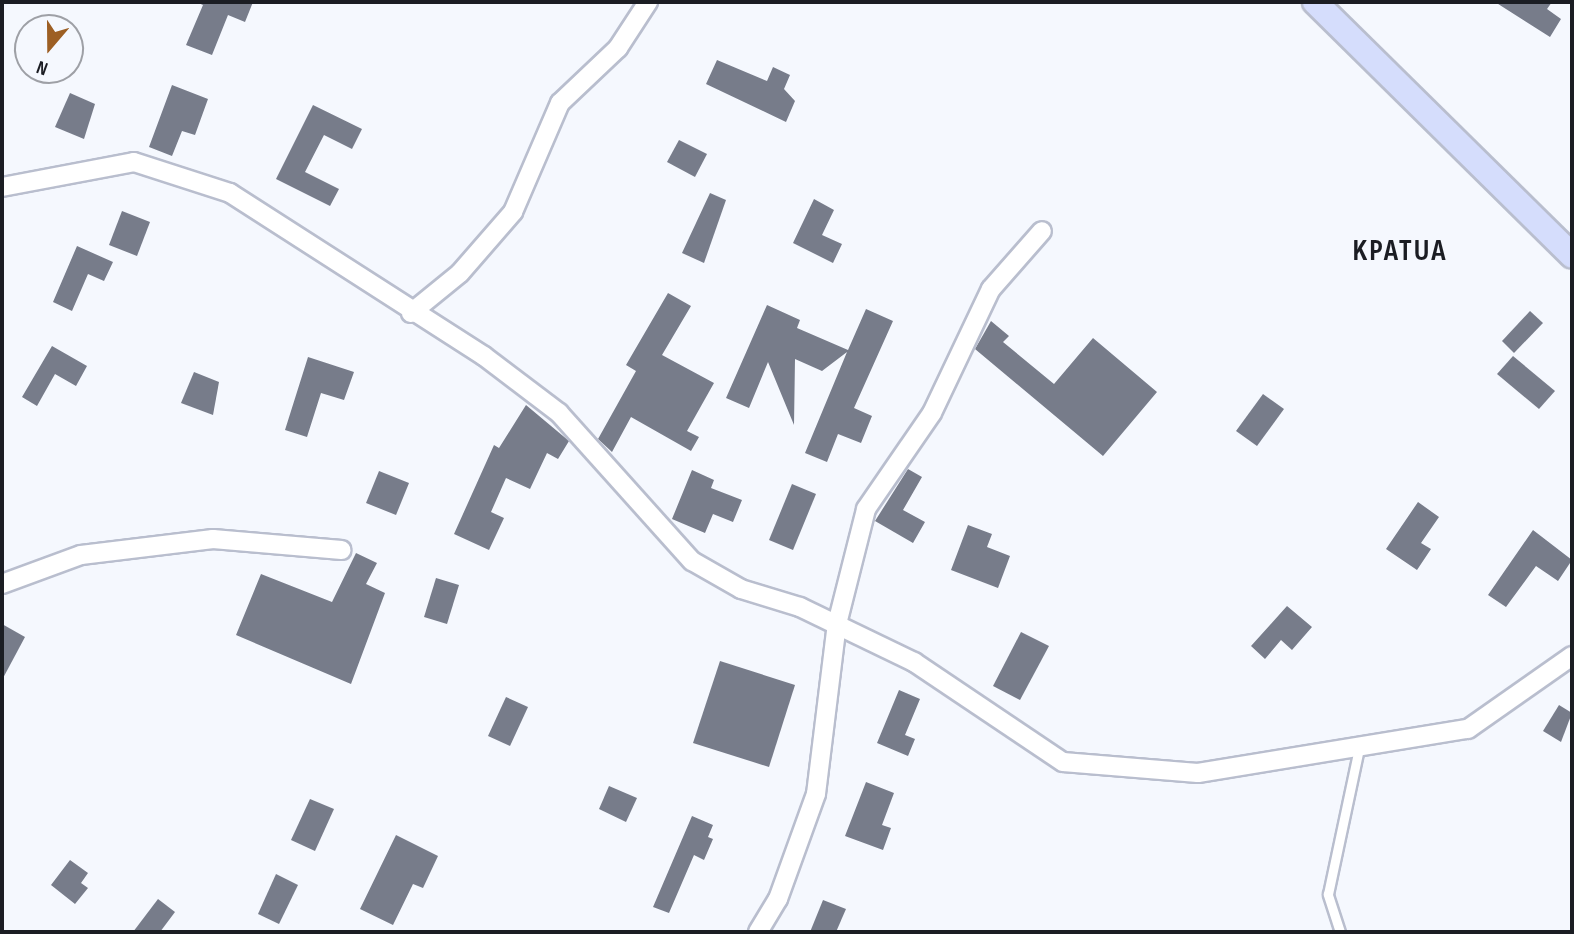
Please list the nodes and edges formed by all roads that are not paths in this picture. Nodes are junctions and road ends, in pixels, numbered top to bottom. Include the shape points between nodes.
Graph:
1 (648, 2) edge
2 (1315, 2) edge
3 (2, 187) edge
4 (1042, 231) dead end
5 (1572, 255) edge
6 (411, 313) junction
7 (342, 550) dead end
8 (2, 584) edge
9 (837, 624) junction
10 (1572, 656) edge
11 (1359, 748) junction
12 (758, 932) edge
13 (1340, 932) edge

1 - 6 street via 618,48 560,103 513,212 460,273
2 - 5 main road
3 - 6 street via 134,162 230,193
4 - 9 street via 991,289 932,413 866,509
6 - 9 street via 484,356 559,413 692,561 741,589
7 - 8 street via 213,539 81,555
9 - 11 street via 915,662 1063,762 1198,773
9 - 12 street via 816,794 778,899
10 - 11 street via 1468,729
11 - 13 lane via 1328,894

